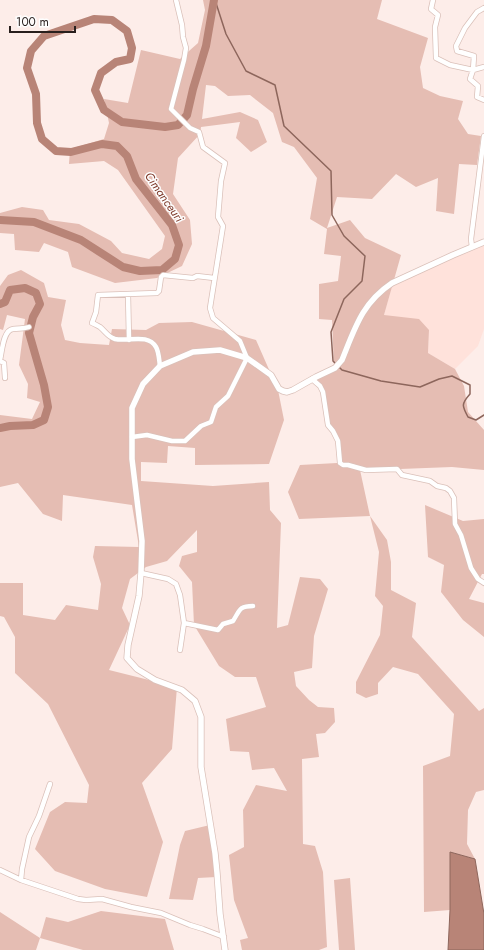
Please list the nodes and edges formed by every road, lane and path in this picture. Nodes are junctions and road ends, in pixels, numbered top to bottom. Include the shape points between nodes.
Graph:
1 (176, 0) edge
2 (433, 0) edge
3 (484, 8) edge
4 (484, 67) edge
5 (473, 70) junction
6 (484, 100) edge
7 (484, 136) edge
8 (482, 160) edge
9 (484, 242) edge
10 (472, 247) junction
11 (214, 278) junction
12 (128, 294) junction
13 (29, 326) dead end
14 (130, 340) junction
15 (1, 345) edge
16 (247, 358) junction
17 (0, 361) edge
18 (160, 366) junction
19 (5, 378) dead end
20 (312, 379) junction
21 (132, 437) junction
22 (141, 573) junction
23 (484, 583) edge
24 (253, 606) dead end
25 (184, 623) junction
26 (180, 650) dead end
27 (50, 784) dead end
28 (0, 870) edge
29 (21, 880) junction
30 (224, 937) junction
31 (225, 950) edge

1 - 11 street via 186,48 172,109 190,128 199,132 203,147 225,163 218,217 223,226
2 - 5 street via 431,9 438,15 435,27 436,58 450,65
3 - 5 street via 477,12 465,28 456,46 457,51 474,56
4 - 5 street
5 - 6 street via 470,79 478,86 477,97
7 - 8 street
8 - 10 street
9 - 10 street
10 - 20 street via 392,283 377,294 356,324 342,360
11 - 12 street via 163,275 157,293
11 - 16 street via 210,308 213,318 240,341
12 - 14 street
12 - 14 street via 98,295 92,323 109,337
13 - 15 street via 10,329
14 - 18 street via 151,341 157,348
15 - 17 street
16 - 18 street via 220,350 192,352
16 - 20 street via 271,375 283,391 293,390
16 - 21 street via 228,396 216,407 212,422 201,426 185,441 172,441 147,435
17 - 19 street via 4,363
18 - 21 street via 143,384 132,408
20 - 23 street via 320,386 328,425 338,441 340,463 366,470 397,470 402,475 430,481 446,488 454,498 455,524 471,568
21 - 22 street via 132,459 142,541
22 - 25 street via 168,579 176,584
22 - 30 street via 127,658 137,669 155,680 182,690 195,701 201,716 201,767 215,853
24 - 25 street via 241,608 233,621 224,624 218,630
25 - 26 street
27 - 29 street via 30,837
28 - 29 street
29 - 30 street via 78,899 102,899 161,913
30 - 31 street

